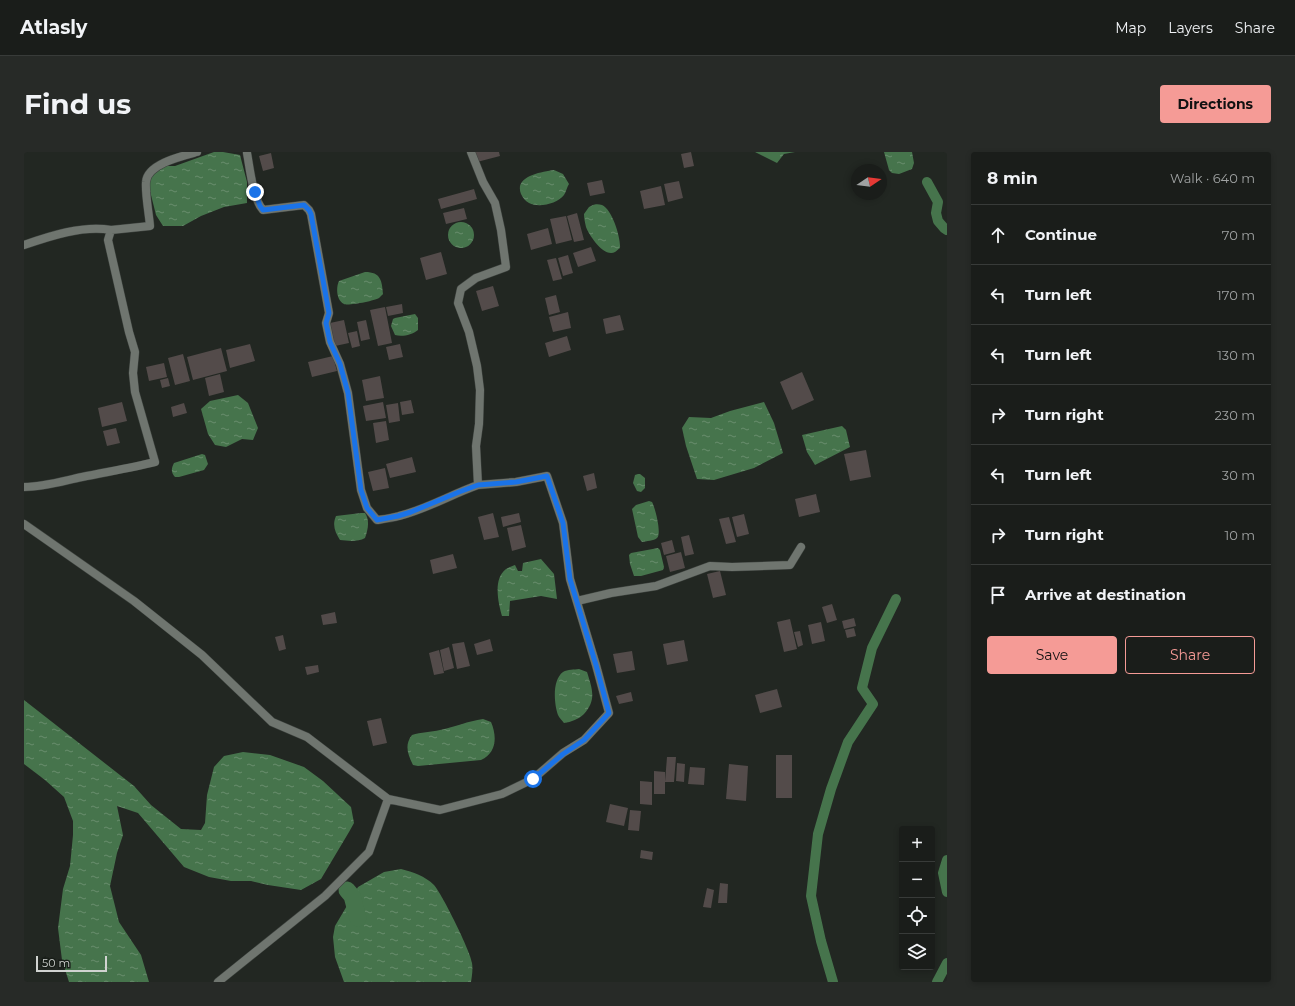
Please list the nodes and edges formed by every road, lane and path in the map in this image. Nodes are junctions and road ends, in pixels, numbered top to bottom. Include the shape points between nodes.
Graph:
1 (197, 152) edge
2 (247, 152) edge
3 (471, 152) edge
4 (111, 230) junction
5 (24, 245) edge
6 (478, 485) junction
7 (24, 487) edge
8 (24, 524) edge
9 (801, 547) dead end
10 (577, 601) junction
11 (388, 799) junction
12 (218, 982) edge

1 - 4 street via 172,159 151,170 145,181 150,226
2 - 6 street via 255,192 263,210 304,205 311,214 329,313 326,323 348,393 361,490 367,508 377,520 398,516
3 - 6 street via 495,203 506,267 476,278 461,289 458,303 470,332 480,390 476,446
4 - 5 street via 100,228 69,232
4 - 7 street via 108,240 135,352 134,392 155,462 35,487
6 - 10 street via 547,476 563,523 570,579
8 - 11 street via 134,601 202,655 272,722 307,737
9 - 10 street via 790,565 710,566 656,586
10 - 11 street via 609,713 584,740 533,779 502,794 440,810
11 - 12 street via 369,852 325,896

